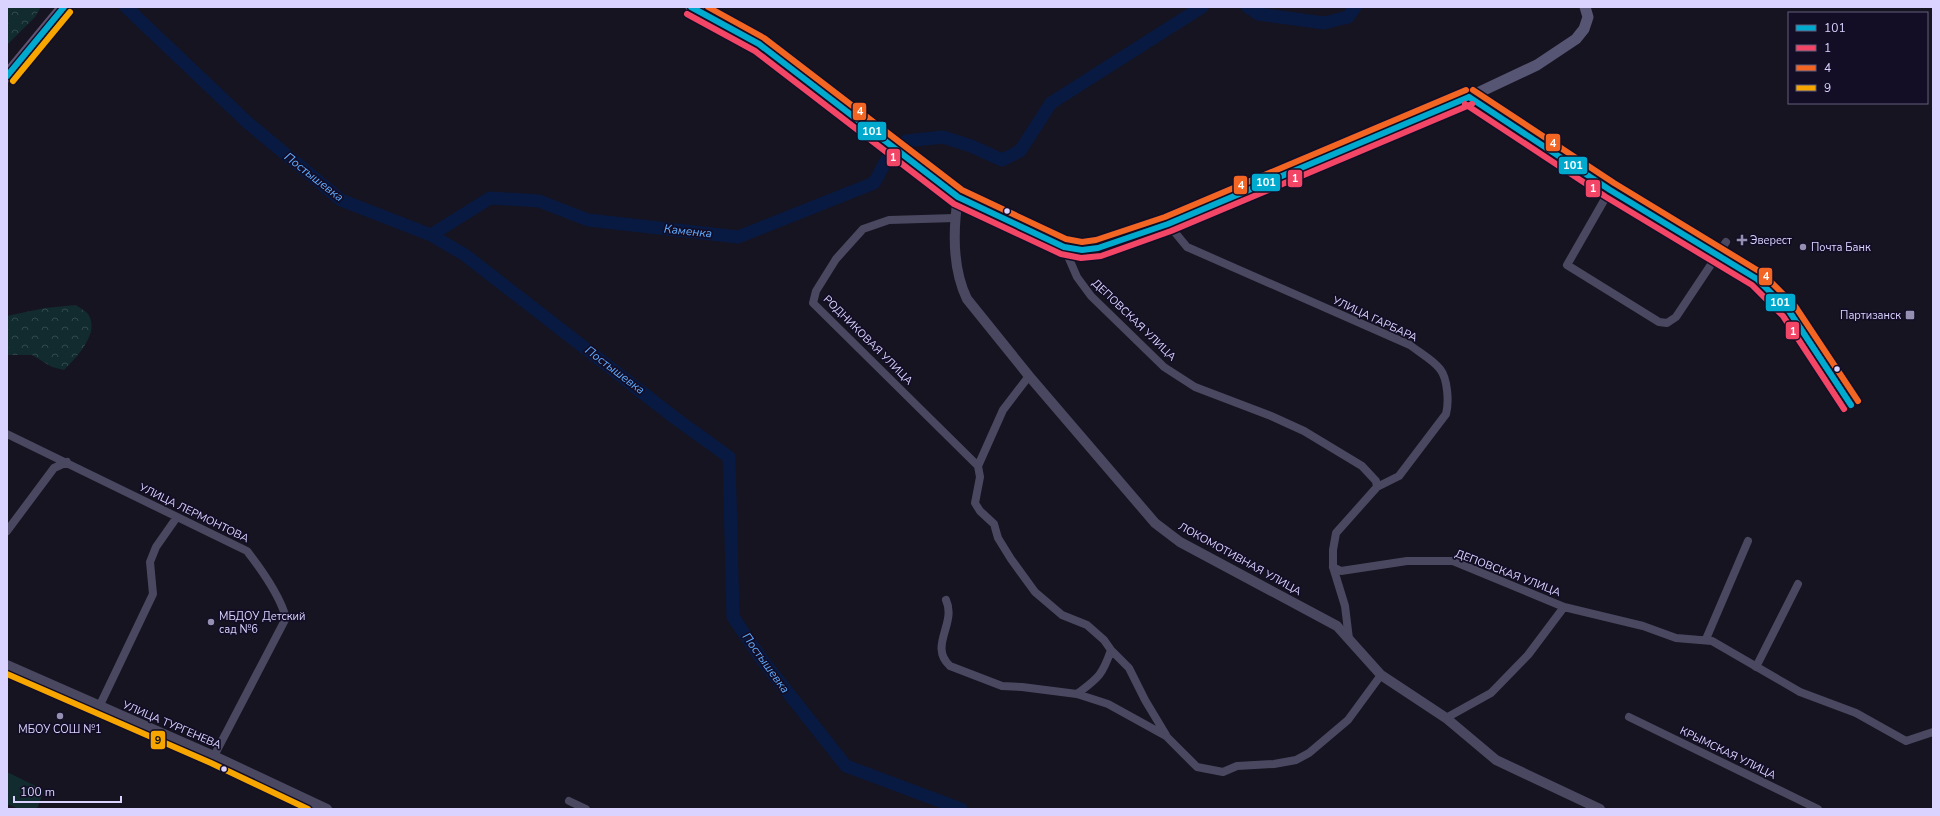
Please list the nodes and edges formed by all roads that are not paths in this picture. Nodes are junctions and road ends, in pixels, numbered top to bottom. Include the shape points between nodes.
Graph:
1 (64, 7) edge
2 (692, 7) edge
3 (1585, 7) edge
4 (7, 76) edge
5 (1469, 97) junction
6 (1610, 190) junction
7 (958, 197) junction
8 (954, 218) junction
9 (1168, 224) junction
10 (1726, 242) dead end
11 (1064, 247) junction
12 (1716, 256) junction
13 (1029, 376) junction
14 (1851, 405) dead end
15 (7, 434) edge
16 (67, 462) junction
17 (978, 466) junction
18 (1377, 487) junction
19 (177, 517) junction
20 (7, 531) edge
21 (1748, 541) dead end
22 (1333, 567) junction
23 (1798, 584) dead end
24 (946, 600) dead end
25 (1564, 607) junction
26 (1349, 639) junction
27 (1706, 640) junction
28 (1111, 650) junction
29 (7, 665) edge
30 (1756, 667) junction
31 (1381, 675) junction
32 (1077, 694) junction
33 (98, 707) junction
34 (1629, 716) dead end
35 (1446, 718) junction
36 (1933, 732) edge
37 (1166, 736) junction
38 (214, 756) junction
39 (569, 801) dead end
40 (327, 809) edge
41 (586, 809) edge
42 (1600, 809) edge
43 (1818, 809) edge

1 - 4 main road
2 - 7 main road via 759,44
3 - 5 main road via 1588,16 1584,29 1576,39 1537,65
5 - 6 street
5 - 9 main road
6 - 12 street
6 - 12 street via 1567,265 1652,318 1667,323 1676,317
7 - 8 street, ЛОКОМОТИВНАЯ УЛИЦА
7 - 11 main road
8 - 13 street, ЛОКОМОТИВНАЯ УЛИЦА via 960,284 967,299
8 - 17 street, РОДНИКОВАЯ УЛИЦА via 889,220 864,229 836,259 816,291 813,303
9 - 11 main road via 1098,248 1082,250
9 - 18 street, УЛИЦА ГАРБАРА via 1187,247 1410,346 1441,370 1448,393 1449,404 1446,414 1399,476
10 - 12 street
11 - 18 street, ДЕПОВСКАЯ УЛИЦА via 1077,278 1091,296 1164,367 1195,387 1304,431 1362,466 1376,481
12 - 14 street via 1757,279 1789,310
13 - 17 street via 1003,410
13 - 26 street, ЛОКОМОТИВНАЯ УЛИЦА via 1155,524 1180,542 1337,626
15 - 16 street, УЛИЦА ЛЕРМОНТОВА
16 - 19 street, УЛИЦА ЛЕРМОНТОВА
16 - 20 street via 54,468
17 - 28 street via 980,477 975,503 994,524 998,538 1011,560 1035,592 1062,615 1087,625
18 - 22 street via 1336,533
19 - 33 street via 156,547 150,562 153,594
19 - 38 street, УЛИЦА ЛЕРМОНТОВА via 247,551 286,618
21 - 27 street
22 - 25 street, ДЕПОВСКАЯ УЛИЦА via 1341,571 1408,561 1453,561
22 - 26 street via 1345,606
23 - 30 street
24 - 32 street via 948,618 940,649 943,660 950,666 1002,686
25 - 27 street, ДЕПОВСКАЯ УЛИЦА via 1643,626 1676,638
25 - 35 street via 1528,655 1491,693
26 - 31 street, ЛОКОМОТИВНАЯ УЛИЦА
27 - 30 street, ДЕПОВСКАЯ УЛИЦА
28 - 32 street via 1099,678
28 - 37 street via 1129,668
29 - 33 street, УЛИЦА ТУРГЕНЕВА
30 - 36 street, ДЕПОВСКАЯ УЛИЦА via 1800,692 1856,713 1906,741
31 - 35 street, ЛОКОМОТИВНАЯ УЛИЦА
31 - 37 street via 1348,720 1309,753 1296,760 1237,766 1223,772 1197,766
32 - 37 street via 1108,704
33 - 38 street, УЛИЦА ТУРГЕНЕВА
34 - 43 street, КРЫМСКАЯ УЛИЦА
35 - 42 street, ЛОКОМОТИВНАЯ УЛИЦА via 1496,760
38 - 40 street, УЛИЦА ТУРГЕНЕВА
39 - 41 street

